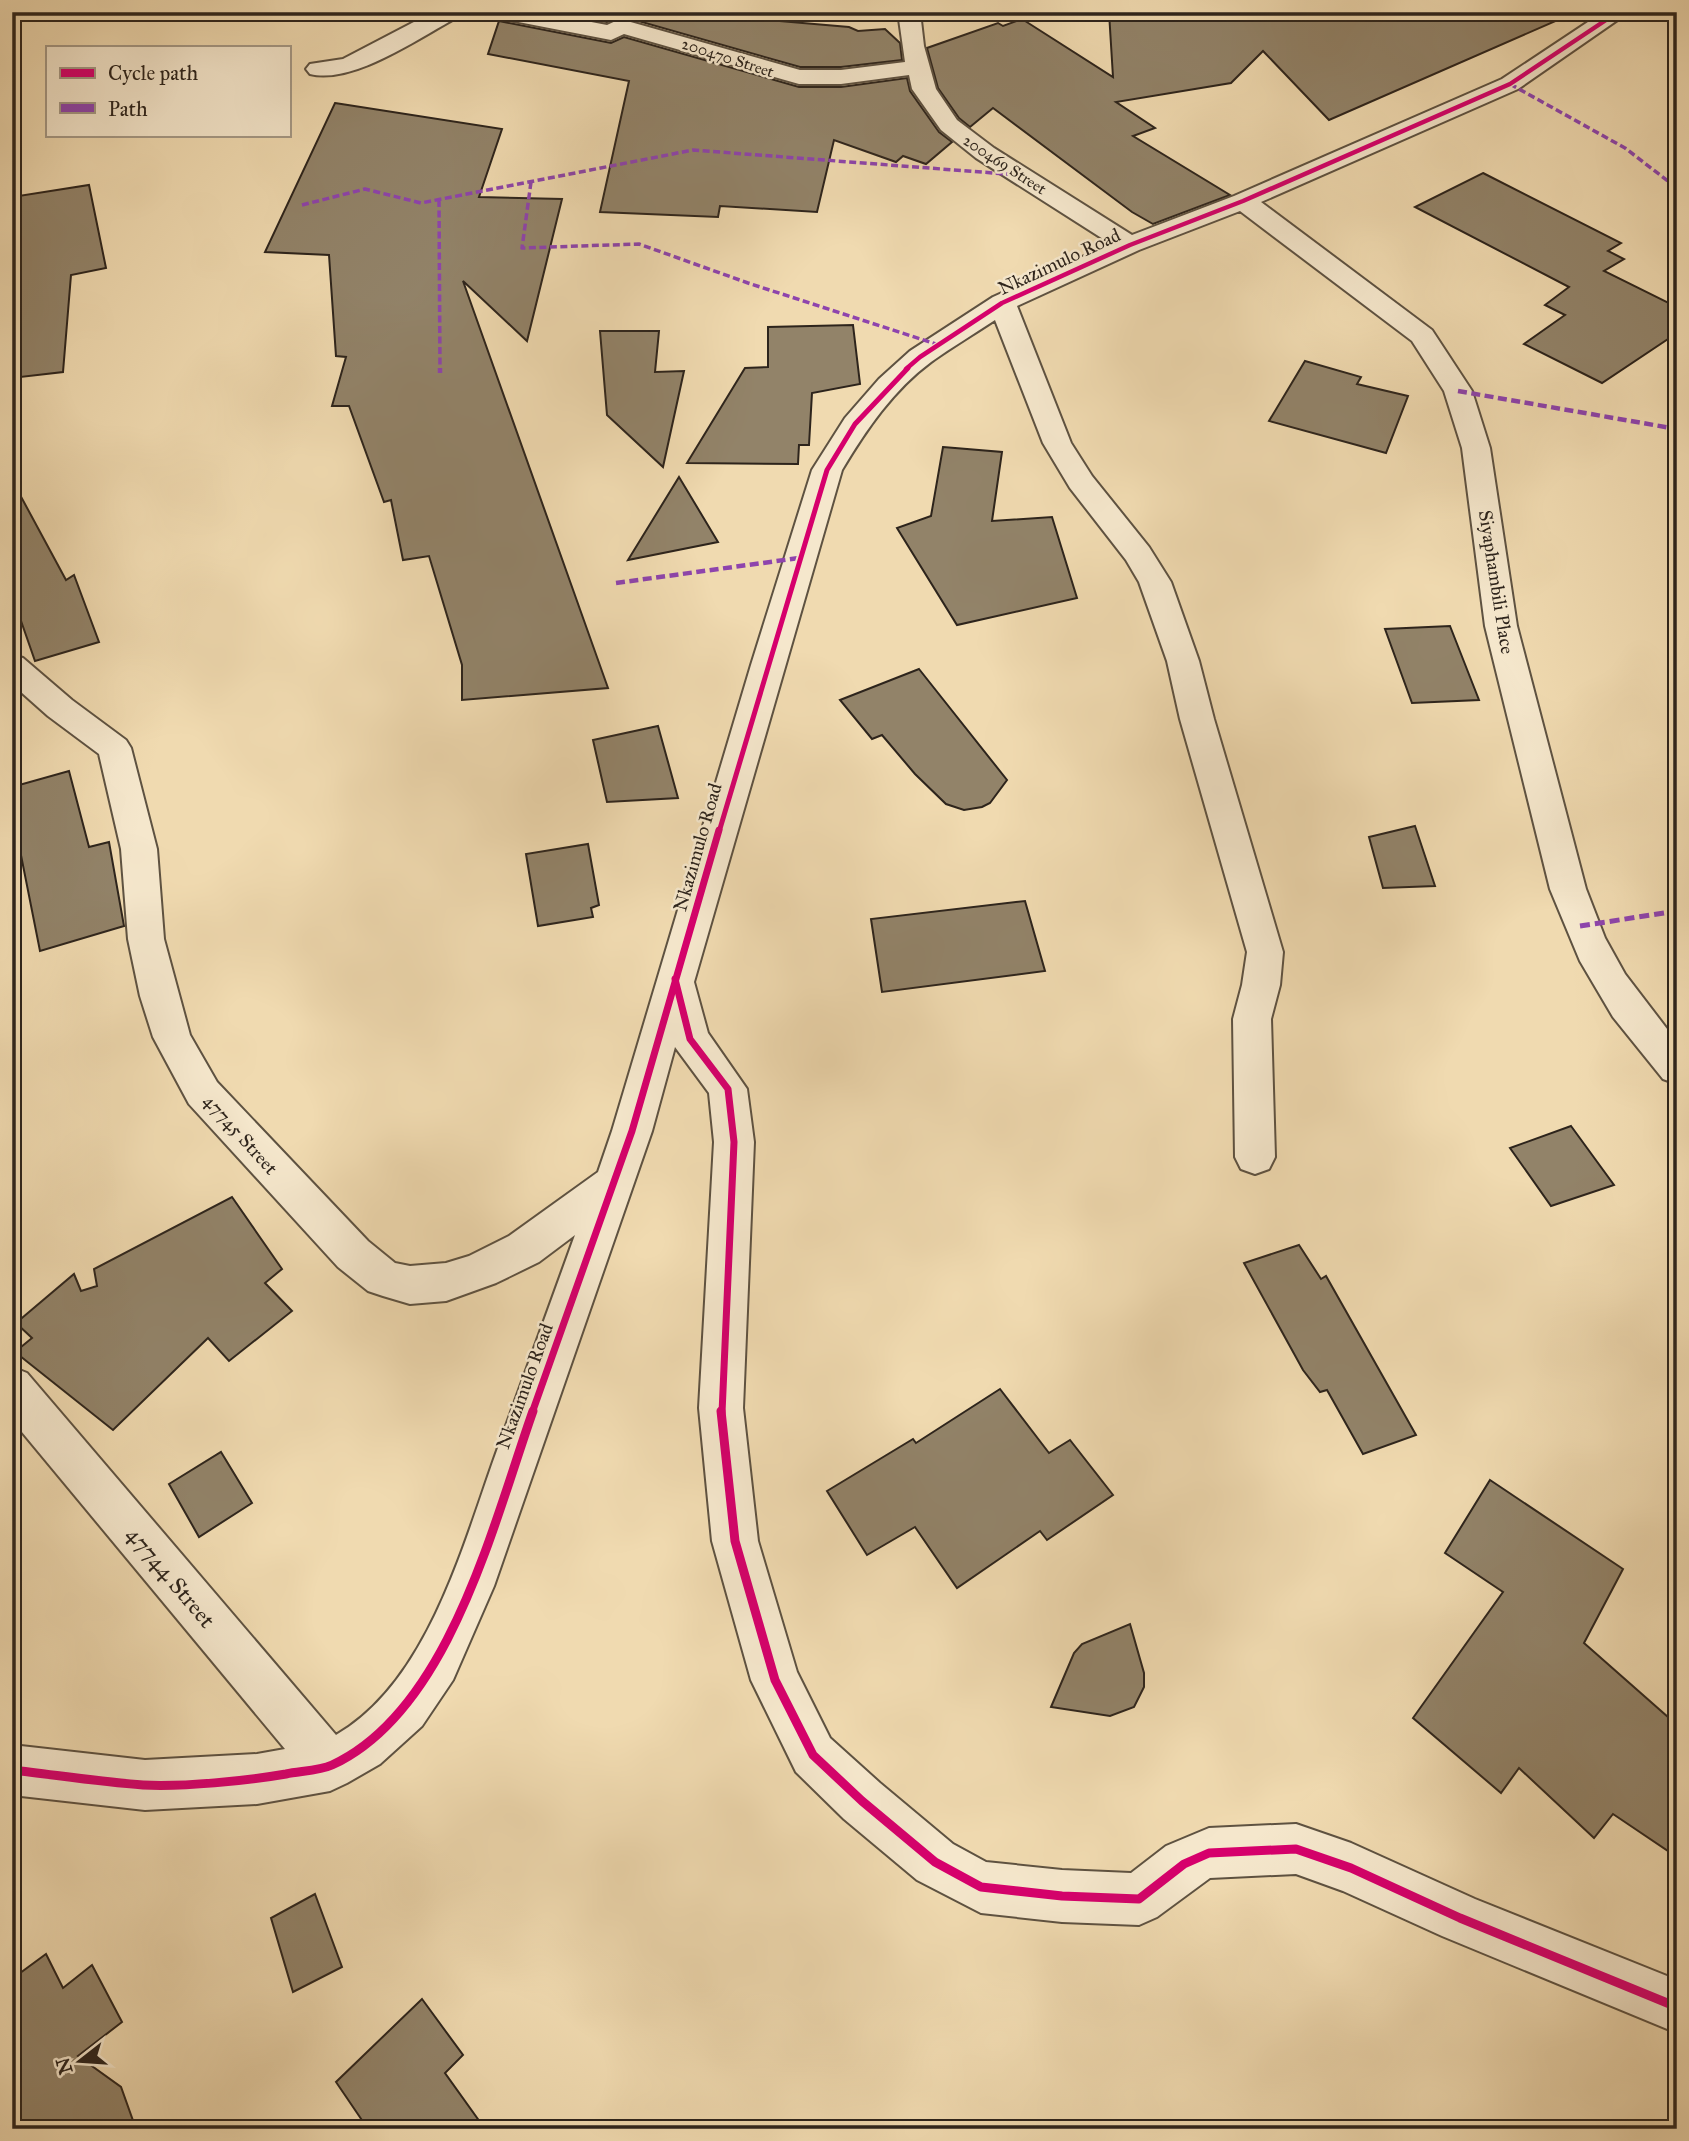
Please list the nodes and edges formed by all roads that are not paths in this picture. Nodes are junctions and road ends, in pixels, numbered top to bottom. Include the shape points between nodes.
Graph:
1 (450, 12) edge
2 (503, 12) edge
3 (909, 12) edge
4 (1618, 12) edge
5 (918, 67) junction
6 (318, 69) dead end
7 (1243, 201) junction
8 (1130, 245) junction
9 (1002, 303) junction
10 (12, 666) edge
11 (675, 979) junction
12 (1677, 1068) edge
13 (1255, 1157) dead end
14 (613, 1182) junction
15 (12, 1387) edge
16 (330, 1766) junction
17 (12, 1770) edge
18 (1677, 2007) edge

1 - 6 street via 349,65
2 - 5 street, 200470 Street via 611,33 620,26 799,77 841,77
3 - 5 street, 200469 Street
4 - 7 street, Nkazimulo Road via 1510,84
5 - 8 street, 200469 Street via 929,100 964,138
7 - 8 street, Nkazimulo Road
7 - 12 street, Siyaphambili Place via 1422,336 1458,391 1476,448 1501,626 1576,914 1614,988
8 - 9 street, Nkazimulo Road
9 - 11 street, Nkazimulo Road via 920,357 889,385 855,424 827,470
9 - 13 street via 1058,443 1080,481 1155,582 1183,661 1265,952 1252,1019
10 - 14 street, 47745 Street via 114,748 139,849 146,939 159,996 172,1037 203,1093 353,1254 383,1278 410,1285 446,1282 524,1249
11 - 14 street, Nkazimulo Road
11 - 18 street via 690,1039 728,1089 734,1142 721,1408 735,1541 775,1680 813,1755 935,1862 981,1887 1139,1899 1184,1864 1209,1853 1296,1849 1351,1868
14 - 16 street, Nkazimulo Road via 471,1586 436,1663 405,1709 363,1747
15 - 16 street, 47744 Street
16 - 17 street, Nkazimulo Road via 257,1779 145,1785

